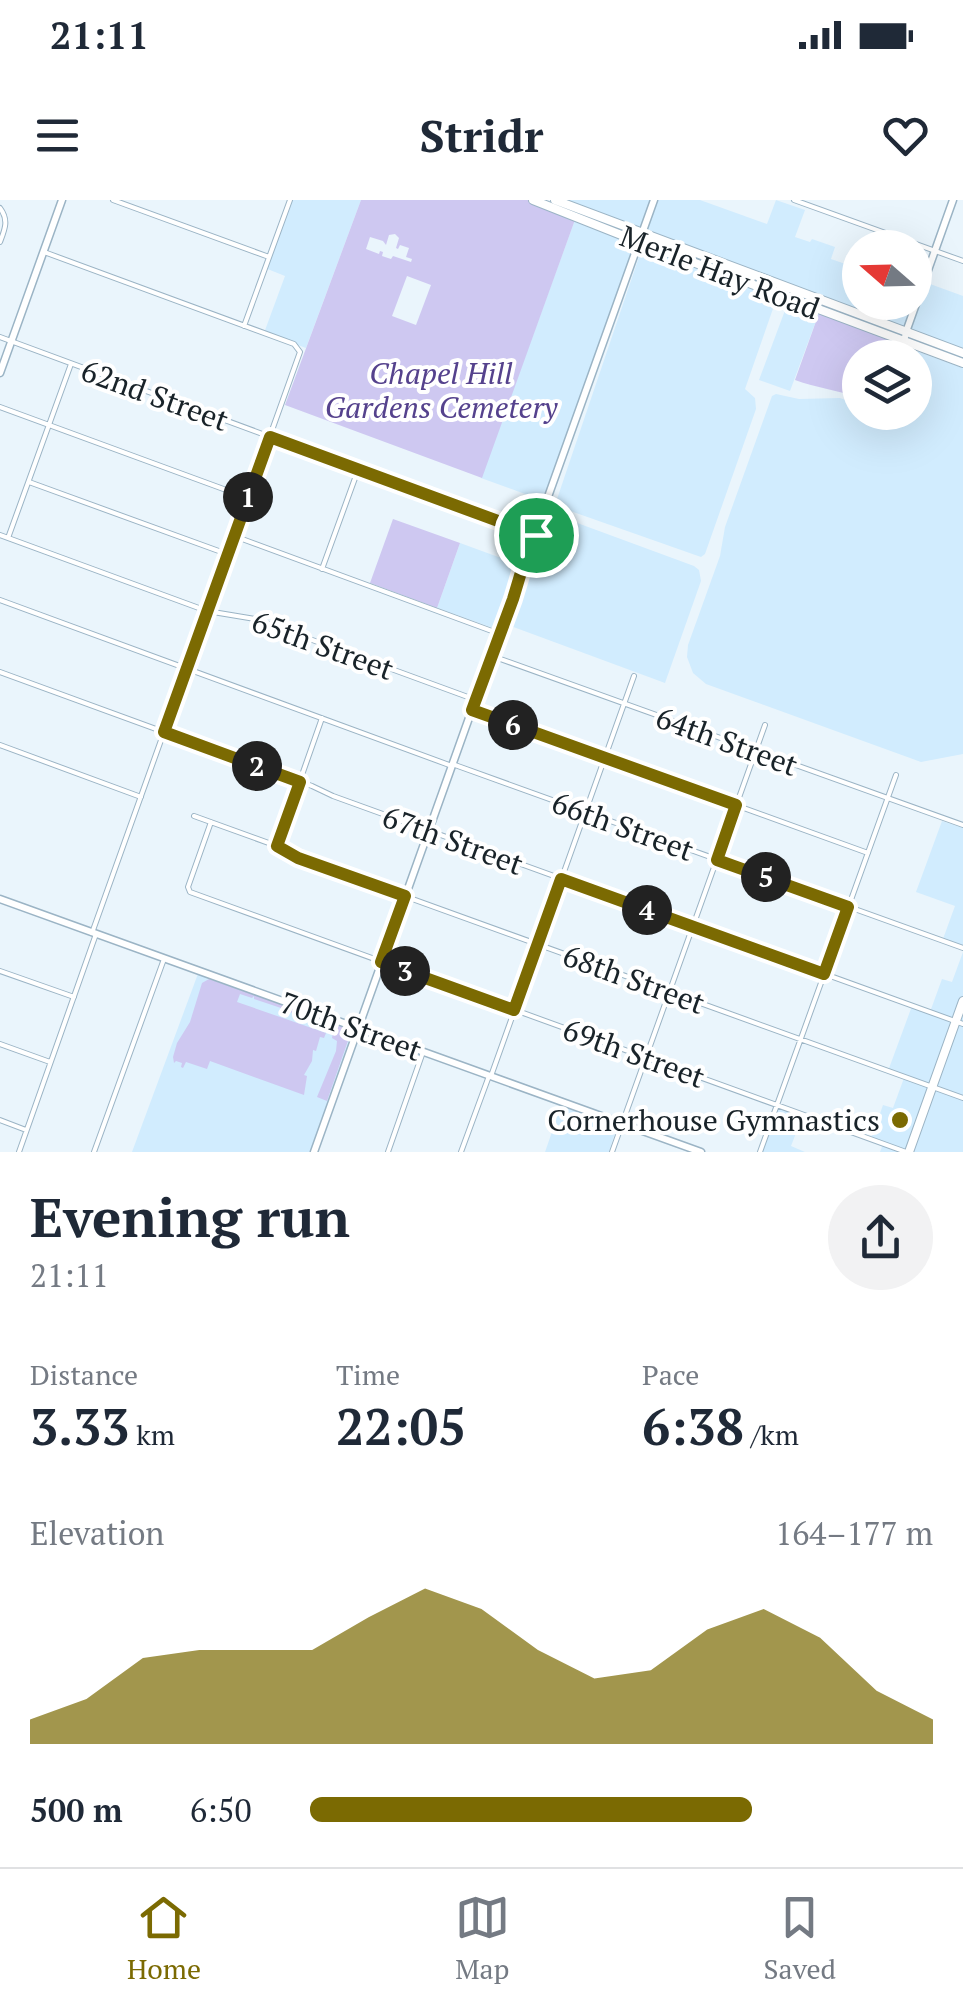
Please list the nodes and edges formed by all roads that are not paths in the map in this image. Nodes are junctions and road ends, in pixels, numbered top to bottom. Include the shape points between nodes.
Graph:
1 (62, 200) edge
2 (114, 200) edge
3 (290, 200) edge
4 (533, 200) edge
5 (555, 200) edge
6 (654, 200) edge
7 (794, 200) edge
8 (953, 200) edge
9 (0, 208) edge
10 (641, 238) junction
11 (0, 242) edge
12 (934, 251) junction
13 (44, 252) junction
14 (269, 257) junction
15 (963, 262) edge
16 (244, 326) junction
17 (0, 337) edge
18 (905, 337) junction
19 (11, 342) junction
20 (963, 353) edge
21 (963, 363) edge
22 (72, 364) junction
23 (0, 373) edge
24 (0, 407) edge
25 (49, 425) junction
26 (270, 437) junction
27 (358, 470) junction
28 (28, 482) junction
29 (248, 498) junction
30 (0, 535) edge
31 (536, 535) junction
32 (234, 536) junction
33 (8, 538) junction
34 (227, 554) junction
35 (322, 569) junction
36 (0, 600) edge
37 (207, 611) junction
38 (500, 634) junction
39 (492, 656) junction
40 (187, 668) junction
41 (0, 672) edge
42 (634, 676) dead end
43 (476, 700) junction
44 (624, 703) junction
45 (472, 710) junction
46 (322, 718) junction
47 (765, 725) dead end
48 (164, 732) junction
49 (0, 746) edge
50 (756, 751) junction
51 (604, 758) junction
52 (452, 765) junction
53 (896, 775) dead end
54 (300, 782) junction
55 (141, 797) junction
56 (888, 798) junction
57 (736, 805) junction
58 (585, 812) junction
59 (194, 816) dead end
60 (211, 822) junction
61 (963, 825) edge
62 (428, 831) junction
63 (277, 846) junction
64 (868, 853) junction
65 (717, 860) junction
66 (561, 879) junction
67 (405, 896) junction
68 (0, 899) edge
69 (848, 907) junction
70 (693, 926) junction
71 (94, 933) junction
72 (537, 944) junction
73 (963, 948) edge
74 (164, 958) junction
75 (381, 962) junction
76 (0, 970) edge
77 (824, 974) junction
78 (669, 992) junction
79 (74, 997) junction
80 (963, 1002) edge
81 (514, 1010) junction
82 (959, 1023) edge
83 (357, 1028) junction
84 (801, 1040) junction
85 (0, 1044) edge
86 (423, 1052) junction
87 (646, 1058) junction
88 (50, 1062) junction
89 (490, 1076) junction
90 (932, 1087) junction
91 (963, 1098) edge
92 (777, 1105) junction
93 (0, 1120) edge
94 (622, 1124) junction
95 (26, 1130) junction
96 (687, 1150) edge
97 (19, 1152) edge
98 (94, 1152) edge
99 (314, 1152) edge
100 (388, 1152) edge
101 (462, 1152) edge
102 (612, 1152) edge
103 (702, 1152) edge
104 (760, 1152) edge
105 (908, 1152) edge

1 - 13 street
2 - 14 street
3 - 14 street
4 - 10 main road, Merle Hay Road
5 - 10 main road, Merle Hay Road
6 - 10 street
7 - 12 street
8 - 12 street
9 - 11 street via 6,219
10 - 18 main road, Merle Hay Road
10 - 31 street
12 - 15 street
12 - 18 street
13 - 16 street
13 - 19 street
14 - 16 street
16 - 26 street via 299,348
17 - 19 street, 62nd Street
18 - 20 main road, Merle Hay Road
18 - 21 main road, Merle Hay Road
19 - 22 street, 62nd Street
19 - 23 street
22 - 25 street
22 - 26 street, 62nd Street
24 - 25 street
25 - 28 street
25 - 29 street
26 - 27 street, 62nd Street
26 - 29 street
27 - 31 street, 62nd Street
27 - 35 street
28 - 33 street
28 - 34 street
29 - 32 street
30 - 33 street, 65th Street
31 - 38 street
32 - 34 street
32 - 35 street
33 - 37 street, 65th Street
34 - 37 street
35 - 38 street
36 - 40 street, 66th Street
37 - 40 street
37 - 43 street, 65th Street via 255,619
38 - 39 street
39 - 43 street
39 - 44 street, 64th Street
40 - 46 street, 66th Street
40 - 48 street
41 - 48 street, 67th Street
42 - 44 street
43 - 45 street
44 - 50 street, 64th Street
44 - 51 street
45 - 51 street
45 - 52 street
46 - 52 street, 66th Street
46 - 54 street
47 - 50 street
48 - 54 street, 67th Street
48 - 55 street
49 - 55 street
50 - 56 street, 64th Street
50 - 57 street
51 - 57 street
51 - 58 street
52 - 58 street, 66th Street
52 - 62 street
53 - 56 street
54 - 62 street, 67th Street
54 - 63 street
55 - 71 street
56 - 61 street, 64th Street
56 - 64 street
57 - 64 street
57 - 65 street
58 - 65 street, 66th Street
58 - 66 street
59 - 60 street, 68th Street
60 - 63 street, 68th Street
60 - 75 street, 69th Street via 188,890
62 - 66 street, 67th Street
62 - 67 street
63 - 67 street, 68th Street
64 - 69 street
65 - 69 street, 66th Street
65 - 70 street
66 - 70 street, 67th Street
66 - 72 street
67 - 72 street, 68th Street
67 - 75 street
68 - 71 street, 70th Street
69 - 73 street, 66th Street
69 - 77 street
70 - 77 street, 67th Street
70 - 78 street
71 - 74 street, 70th Street
71 - 79 street
72 - 78 street, 68th Street
72 - 81 street
74 - 83 street, 70th Street
74 - 98 street
75 - 81 street, 69th Street
75 - 83 street
76 - 79 street
77 - 82 street, 67th Street
77 - 84 street
78 - 84 street, 68th Street
78 - 87 street
79 - 88 street
80 - 82 main road
81 - 87 street, 69th Street
81 - 89 street
82 - 90 main road
83 - 86 street, 70th Street
83 - 99 street
84 - 90 street, 68th Street
84 - 92 street
85 - 88 street
86 - 89 street, 70th Street
86 - 100 street
87 - 92 street, 69th Street
87 - 94 street
88 - 95 street
89 - 94 street, 70th Street
89 - 101 street
90 - 91 street, 68th Street
90 - 105 main road
92 - 104 street
92 - 105 street, 69th Street
93 - 95 street
94 - 96 street, 70th Street
94 - 102 street
95 - 97 street
96 - 103 street, 70th Street

